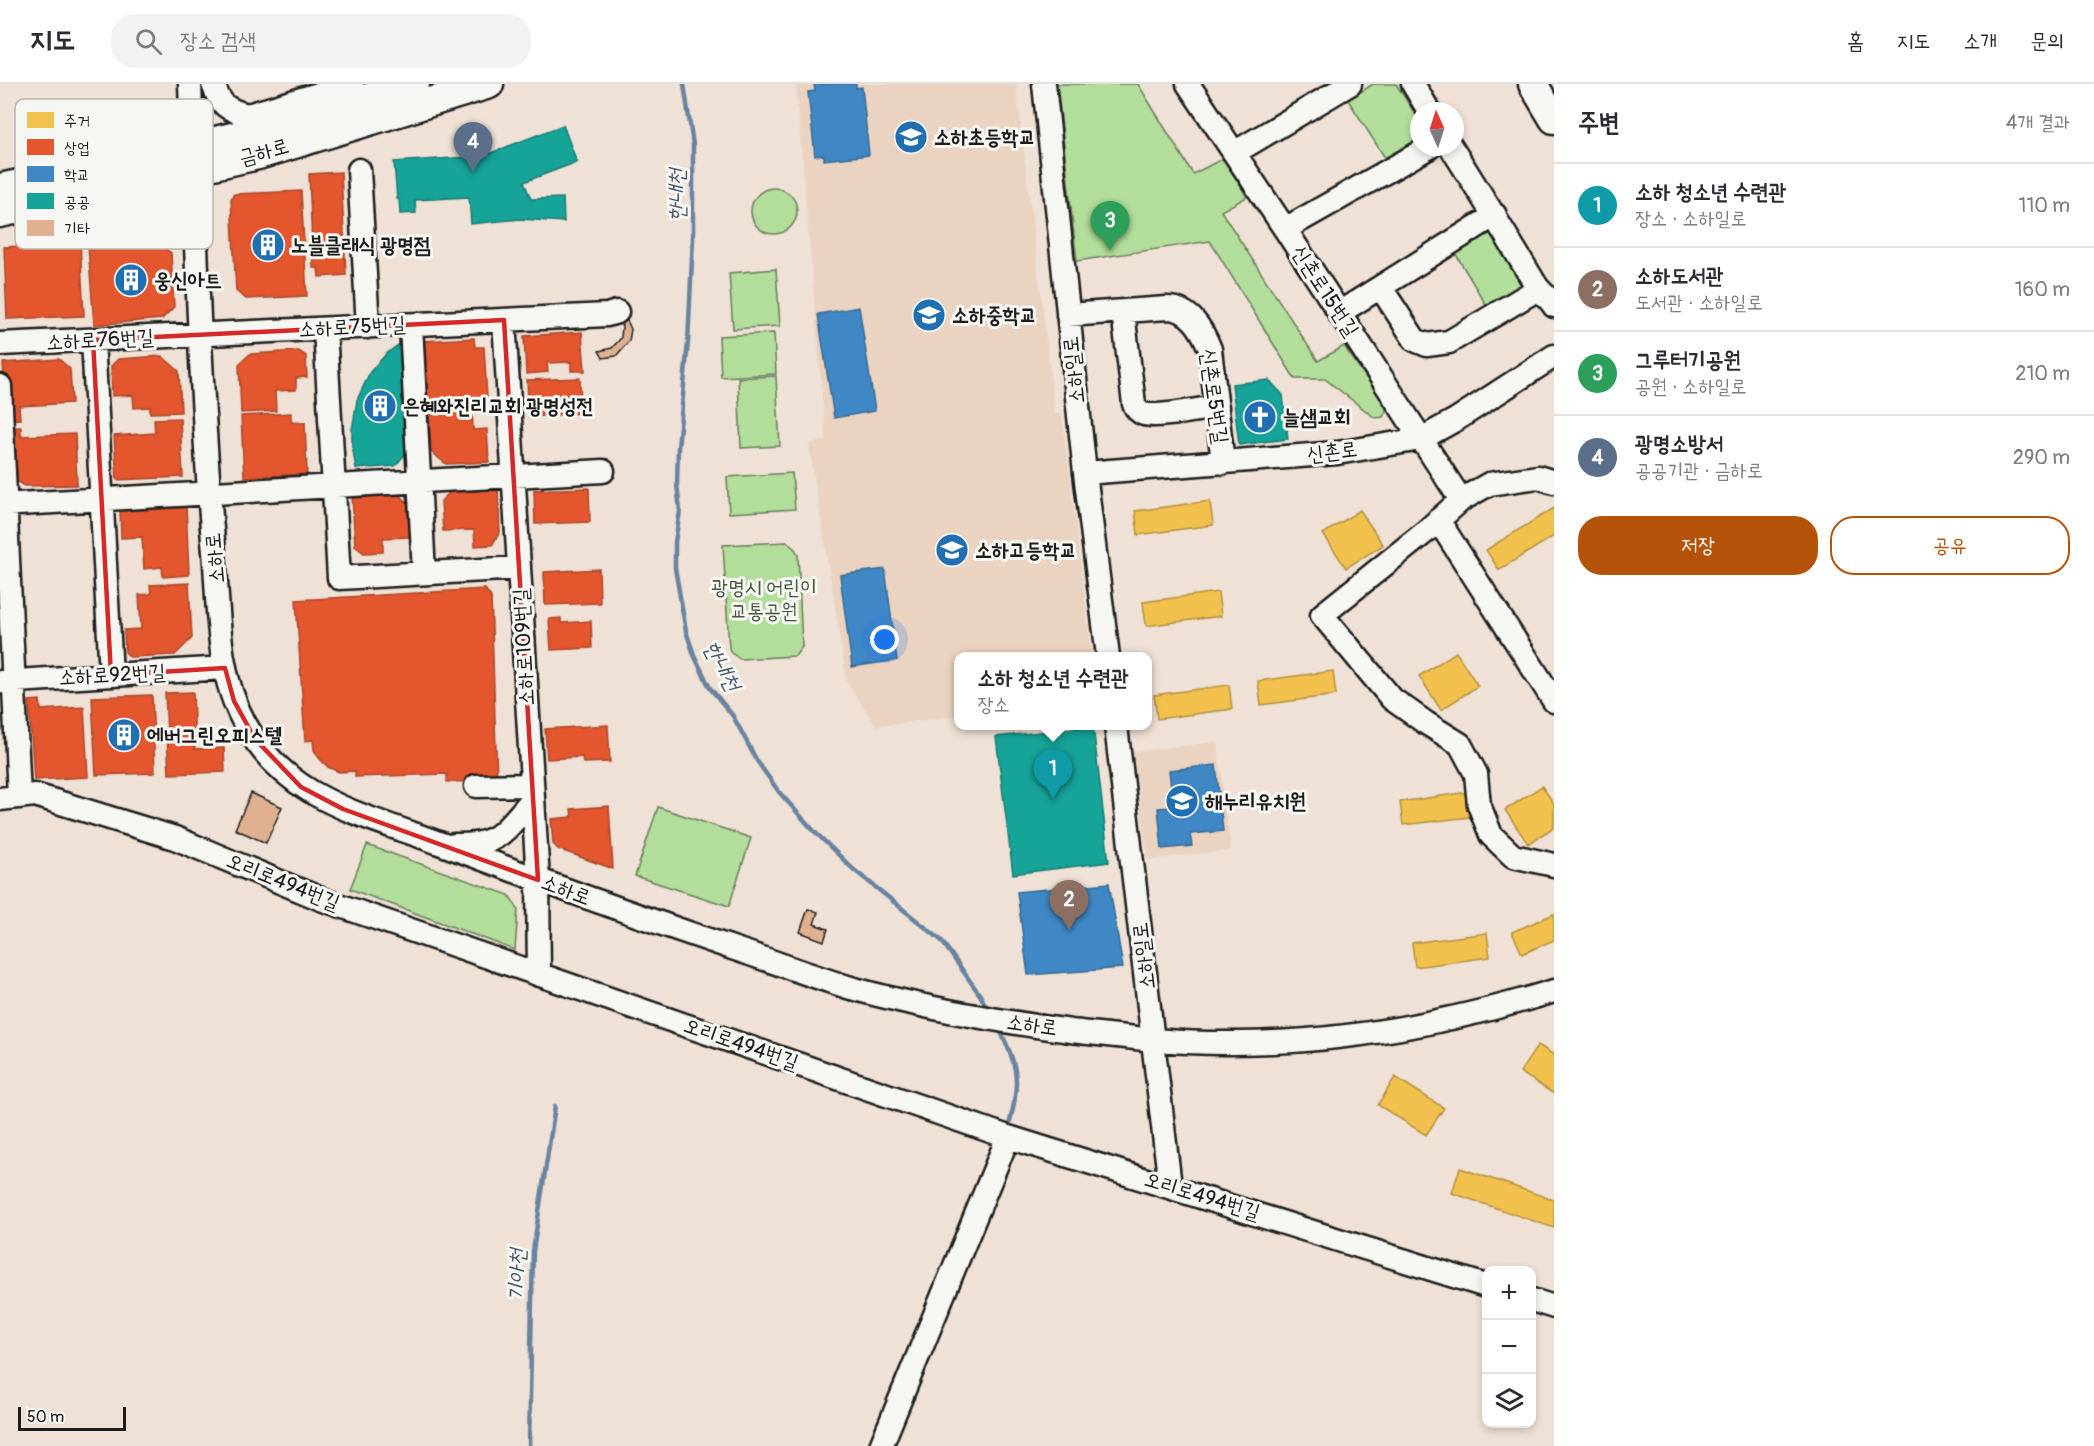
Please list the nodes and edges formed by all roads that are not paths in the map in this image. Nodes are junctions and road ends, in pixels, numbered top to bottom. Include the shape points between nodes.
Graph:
1 (190, 84) edge
2 (213, 84) edge
3 (352, 84) edge
4 (489, 84) edge
5 (1044, 84) edge
6 (1188, 84) edge
7 (1350, 84) edge
8 (1413, 84) edge
9 (1533, 84) edge
10 (401, 85) edge
11 (191, 99) edge
12 (1424, 102) edge
13 (1554, 119) edge
14 (213, 149) edge
15 (1234, 153) junction
16 (1414, 156) edge
17 (1457, 156) edge
18 (213, 157) edge
19 (359, 170) dead end
20 (15, 186) edge
21 (0, 188) edge
22 (15, 210) edge
23 (0, 213) edge
24 (1495, 215) junction
25 (1285, 229) junction
26 (197, 249) edge
27 (1381, 288) junction
28 (1538, 289) junction
29 (1554, 306) edge
30 (616, 312) dead end
31 (1123, 312) junction
32 (1339, 313) junction
33 (1068, 315) junction
34 (504, 320) junction
35 (411, 325) junction
36 (368, 327) junction
37 (325, 329) junction
38 (201, 335) junction
39 (93, 340) junction
40 (0, 344) edge
41 (1554, 356) edge
42 (0, 386) edge
43 (1217, 407) junction
44 (1421, 439) junction
45 (1223, 463) junction
46 (603, 471) dead end
47 (1085, 473) junction
48 (513, 476) junction
49 (419, 481) junction
50 (1554, 482) edge
51 (333, 486) junction
52 (209, 493) junction
53 (102, 499) junction
54 (1461, 500) junction
55 (3, 504) edge
56 (1438, 520) junction
57 (519, 568) junction
58 (424, 573) junction
59 (1107, 652) edge
60 (225, 669) junction
61 (111, 675) junction
62 (7, 681) edge
63 (1554, 701) edge
64 (1116, 730) edge
65 (476, 786) dead end
66 (532, 792) junction
67 (10, 798) edge
68 (446, 845) junction
69 (1554, 864) edge
70 (538, 879) junction
71 (539, 975) junction
72 (1554, 991) edge
73 (1154, 1041) junction
74 (1000, 1134) junction
75 (1170, 1186) junction
76 (1482, 1285) edge
77 (1536, 1301) edge
78 (1554, 1307) edge
79 (881, 1446) edge

1 - 11 street, 소하로
2 - 3 street via 218,99 230,111 248,115
4 - 18 main road, 금하로 via 258,155
5 - 33 street, 소하일로
6 - 15 street, 신촌로15번길
7 - 15 street
8 - 12 street
9 - 13 main road
10 - 14 main road, 금하로 via 252,132
15 - 25 street, 신촌로15번길
16 - 25 street
17 - 24 street
19 - 36 street
20 - 21 main road, 금하로
22 - 23 main road, 금하로
24 - 27 street
24 - 28 street
25 - 32 street, 신촌로15번길
26 - 38 street, 소하로
27 - 28 street via 1415,340 1427,345 1449,342
27 - 32 street
28 - 29 street
30 - 34 street, 소하로75번길
31 - 33 street, 신촌로5번길
31 - 43 street, 신촌로5번길 via 1178,308 1187,314 1210,349
31 - 43 street via 1138,411 1145,415
32 - 44 street, 신촌로15번길
33 - 47 street, 소하일로
34 - 35 street, 소하로75번길
34 - 48 street, 소하로109번길
35 - 36 street, 소하로75번길
35 - 49 street
36 - 37 street, 소하로75번길
37 - 38 street, 소하로75번길
37 - 51 street
38 - 39 street, 소하로76번길
38 - 52 street, 소하로
39 - 40 street, 소하로76번길
39 - 53 street
41 - 44 street, 신촌로
42 - 55 street
43 - 45 street, 신촌로5번길
44 - 45 street, 신촌로 via 1337,453
44 - 54 street, 신촌로15번길
45 - 47 street, 신촌로
46 - 48 street
47 - 59 street, 소하일로
48 - 49 street
48 - 57 street, 소하로109번길
49 - 51 street
49 - 58 street
50 - 54 street via 1538,477 1490,484
51 - 52 street
51 - 58 street via 339,578
52 - 53 street
52 - 60 street, 소하로
53 - 55 street
53 - 61 street
54 - 56 street
55 - 62 street
56 - 63 street
56 - 69 street via 1322,615 1392,699 1460,744 1476,774 1479,805 1491,835 1513,856
57 - 58 street
57 - 66 street, 소하로109번길
60 - 61 street, 소하로92번길
60 - 68 street, 소하로 via 243,720 287,775 342,809
61 - 62 street, 소하로92번길
62 - 67 street
64 - 73 street, 소하일로
65 - 66 street
66 - 68 street via 505,831 490,842
66 - 70 street, 소하로109번길
67 - 71 street, 오리로494번길 via 35,795 176,838 321,899
68 - 70 street, 소하로
70 - 71 street, 소하로109번길
70 - 73 street, 소하로 via 851,987 946,1011
71 - 74 street, 오리로494번길
72 - 73 street, 소하로 via 1471,1015 1374,1033 1233,1043
73 - 75 street, 소하일로
74 - 75 street, 오리로494번길
74 - 79 street
75 - 76 street, 오리로494번길
77 - 78 street

